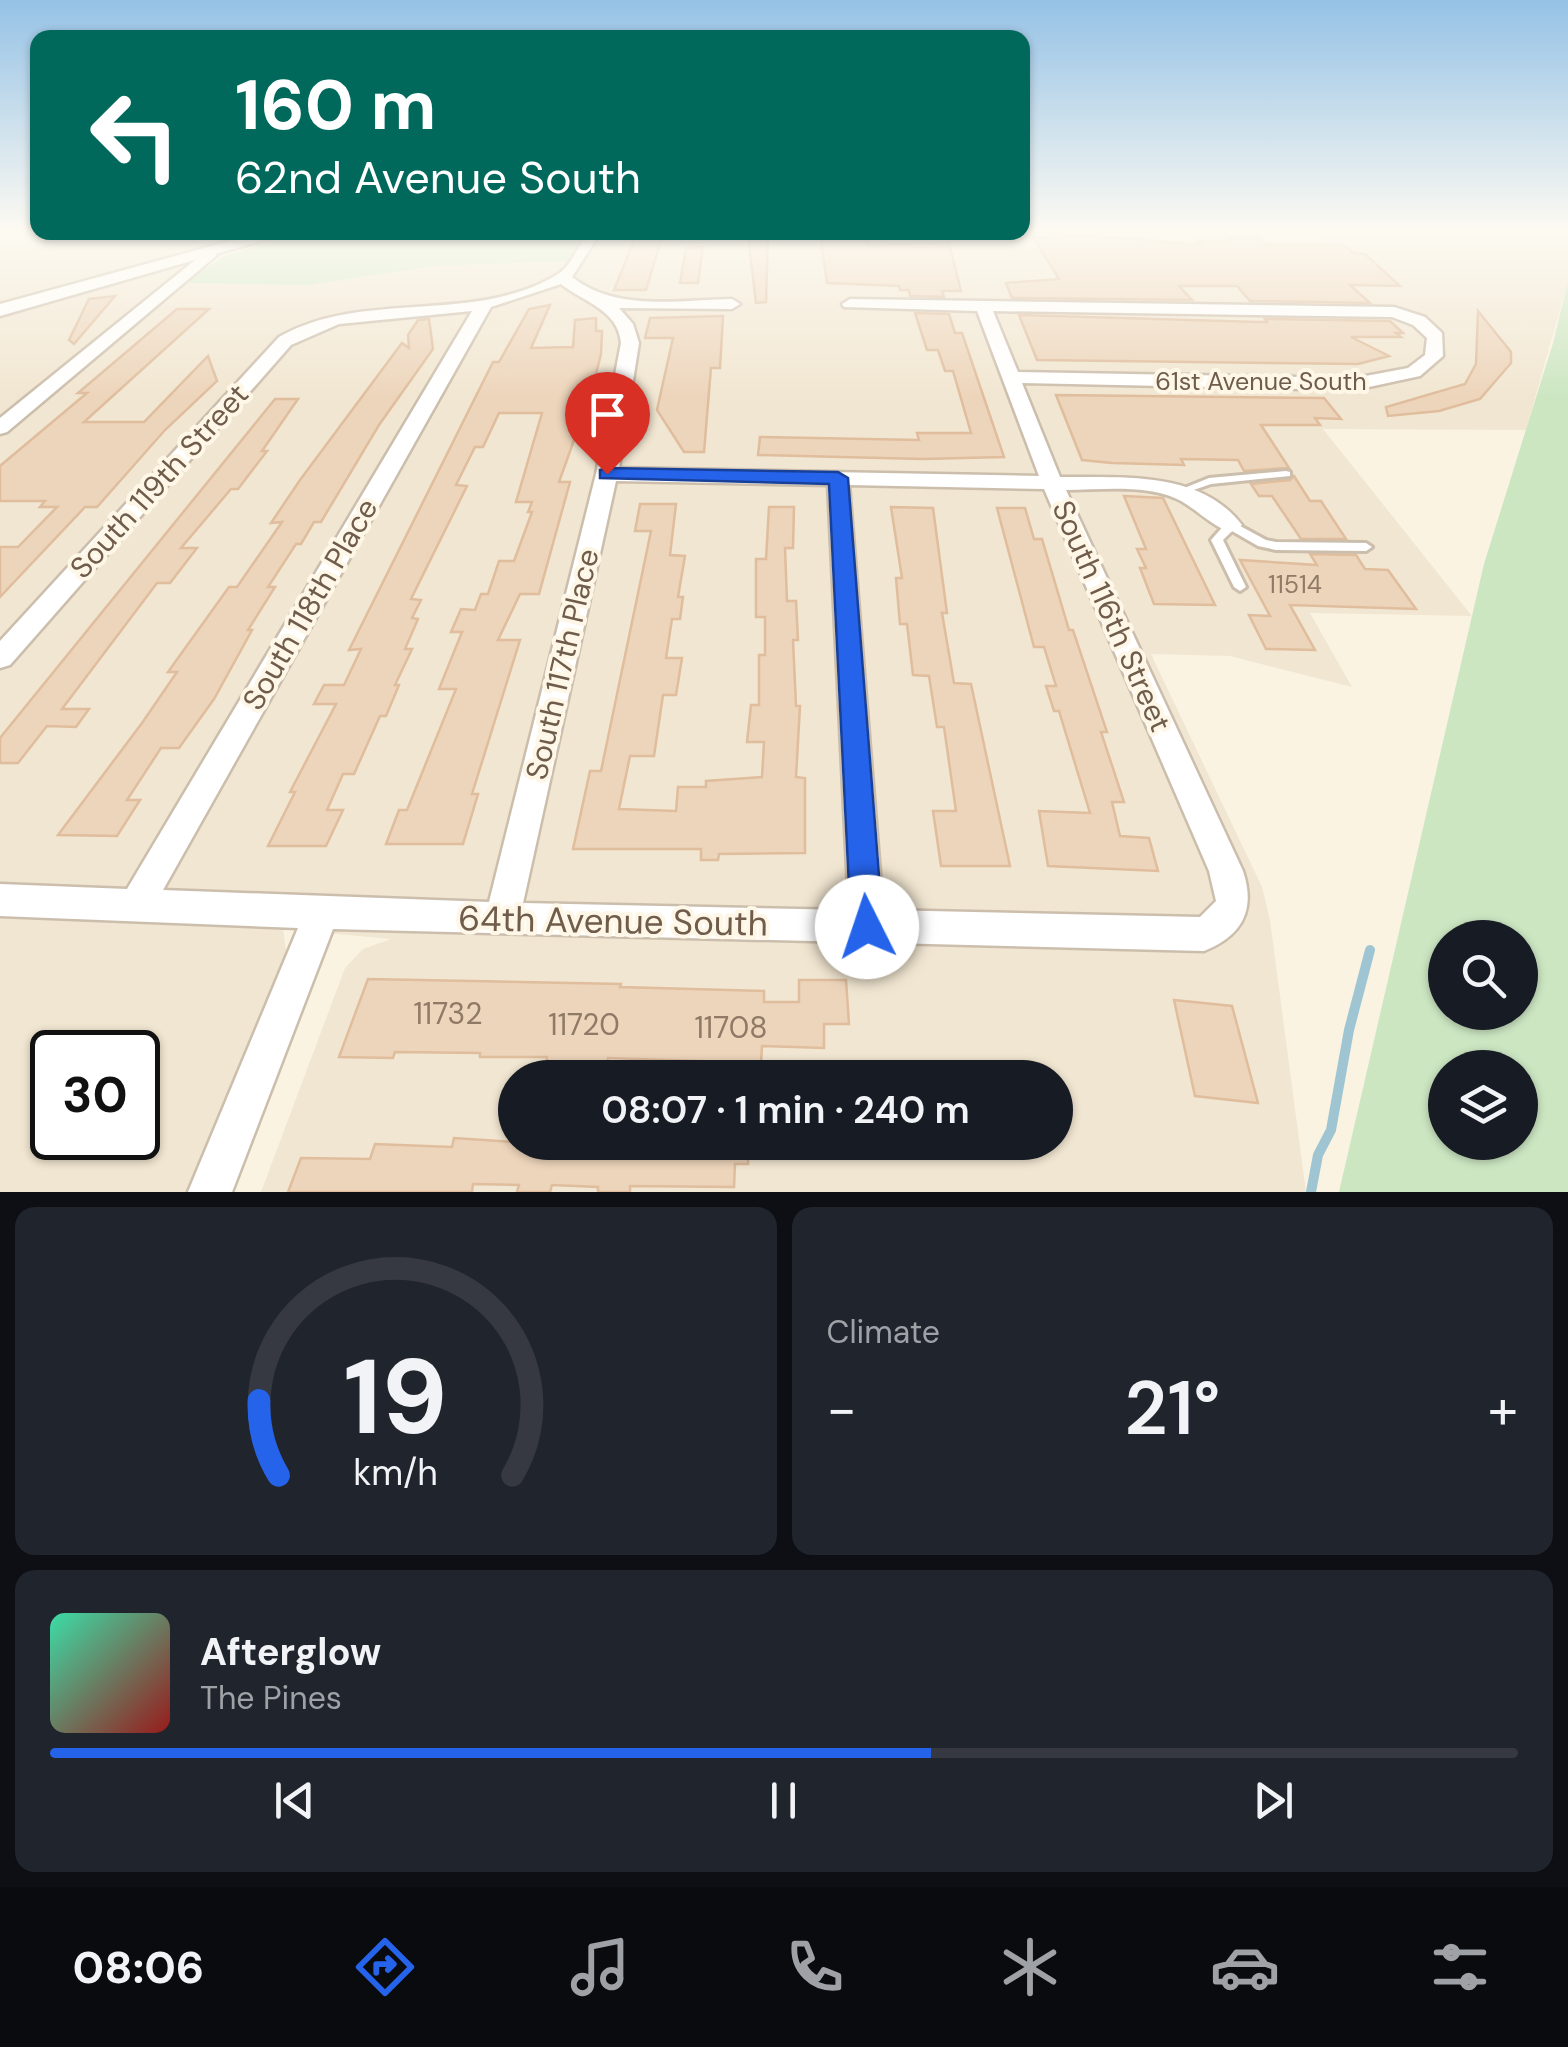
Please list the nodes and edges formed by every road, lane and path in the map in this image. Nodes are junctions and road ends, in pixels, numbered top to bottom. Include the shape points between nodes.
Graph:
1 (93, 286) edge
2 (173, 286) edge
3 (541, 286) edge
4 (569, 286) edge
5 (600, 303) junction
6 (732, 304) dead end
7 (850, 304) dead end
8 (484, 305) junction
9 (983, 306) junction
10 (0, 310) edge
11 (1012, 377) junction
12 (0, 428) edge
13 (607, 474) junction
14 (1286, 474) dead end
15 (838, 478) junction
16 (1052, 483) junction
17 (1182, 491) junction
18 (1231, 524) junction
19 (1366, 547) dead end
20 (1240, 587) dead end
21 (0, 658) edge
22 (0, 900) edge
23 (136, 903) junction
24 (322, 912) junction
25 (502, 919) junction
26 (1222, 924) joint
27 (867, 927) junction
28 (210, 1192) edge

1 - 10 street
2 - 12 street
3 - 8 street, South 119th Street
4 - 5 street
5 - 6 street
5 - 13 street, South 117th Place via 630,330
7 - 9 street
8 - 21 street, South 119th Street via 353,315 285,341
8 - 23 street, South 118th Place
9 - 11 street, South 116th Street
9 - 11 street, 61st Avenue South via 1394,312 1436,337 1434,356 1414,372 1375,382
11 - 16 street, South 116th Street
13 - 15 street
13 - 25 street, South 117th Place
14 - 17 lane
15 - 16 street
15 - 27 street
16 - 17 street
16 - 26 street, South 116th Street via 1226,871 1235,897
17 - 18 street
18 - 19 lane via 1276,546
18 - 20 lane via 1217,540
22 - 23 street, 64th Avenue South
23 - 24 street, 64th Avenue South
24 - 25 street, 64th Avenue South
24 - 28 street
25 - 27 street, 64th Avenue South
26 - 27 street, 64th Avenue South via 1204,934

